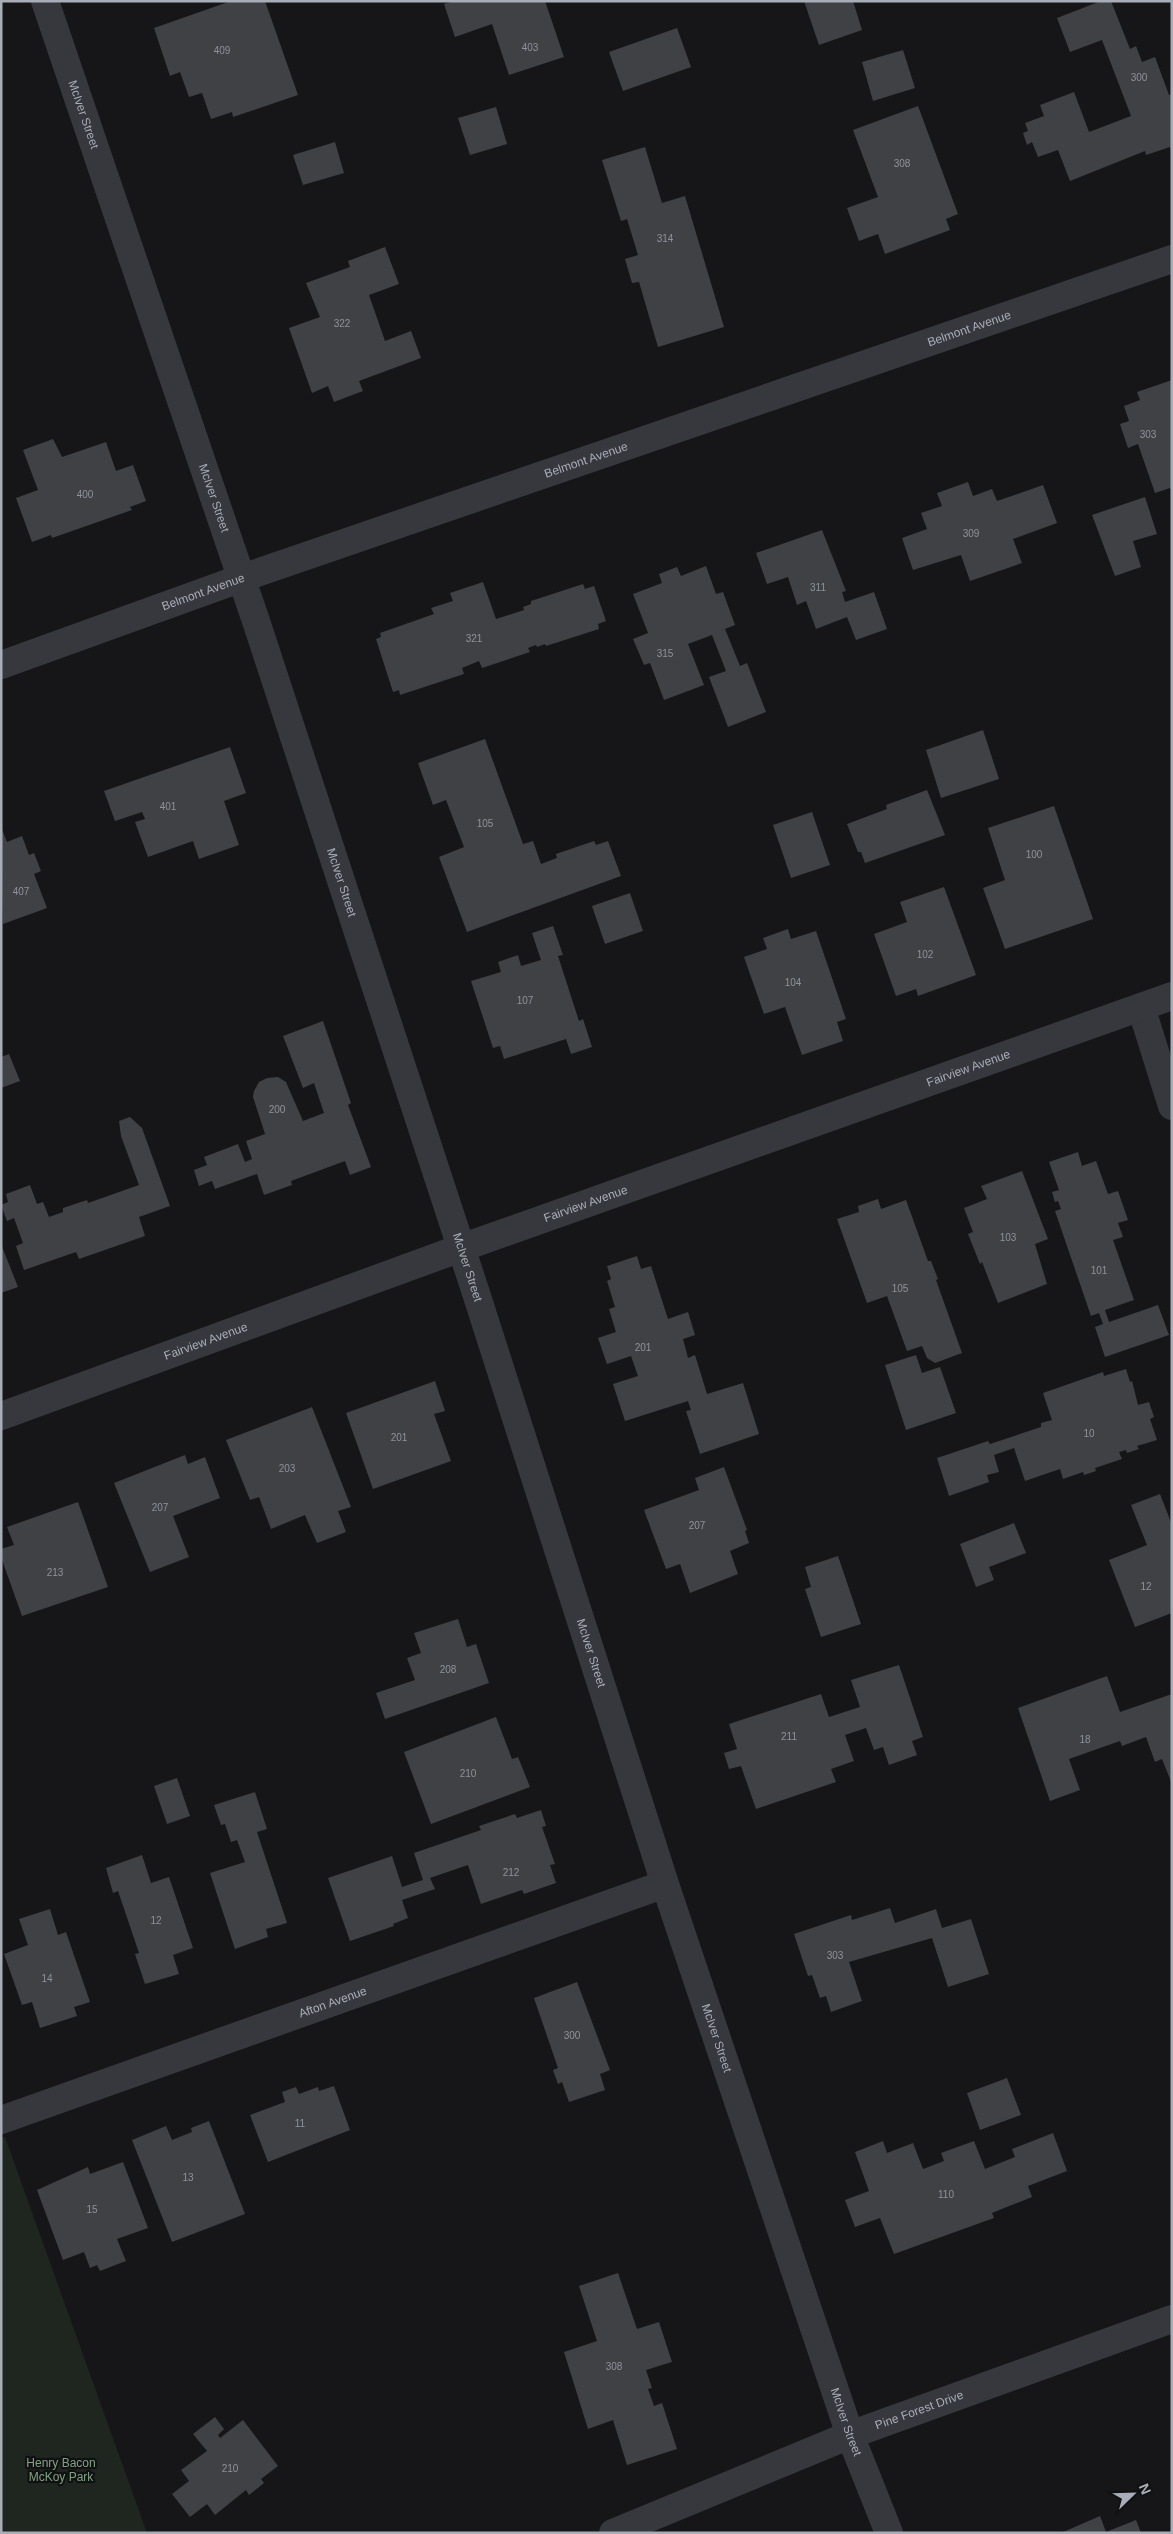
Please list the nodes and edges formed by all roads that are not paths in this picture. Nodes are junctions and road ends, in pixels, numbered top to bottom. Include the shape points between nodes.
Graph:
1 (45, 1) edge
2 (1172, 259) edge
3 (242, 578) junction
4 (1, 665) edge
5 (1172, 996) edge
6 (1141, 1007) junction
7 (1172, 1106) edge
8 (462, 1248) junction
9 (1, 1416) edge
10 (666, 1884) junction
11 (1, 2120) edge
12 (1172, 2318) edge
13 (850, 2434) junction
14 (613, 2533) edge
15 (889, 2533) edge

1 - 3 street, McIver Street
2 - 3 street, Belmont Avenue
3 - 4 street, Belmont Avenue
3 - 8 street, McIver Street
5 - 6 street, Fairview Avenue
6 - 7 street
6 - 8 street, Fairview Avenue
8 - 9 street, Fairview Avenue
8 - 10 street, McIver Street
10 - 11 street, Afton Avenue
10 - 13 street, McIver Street
12 - 13 street, Pine Forest Drive
13 - 14 street, Pine Forest Drive
13 - 15 street, McIver Street

